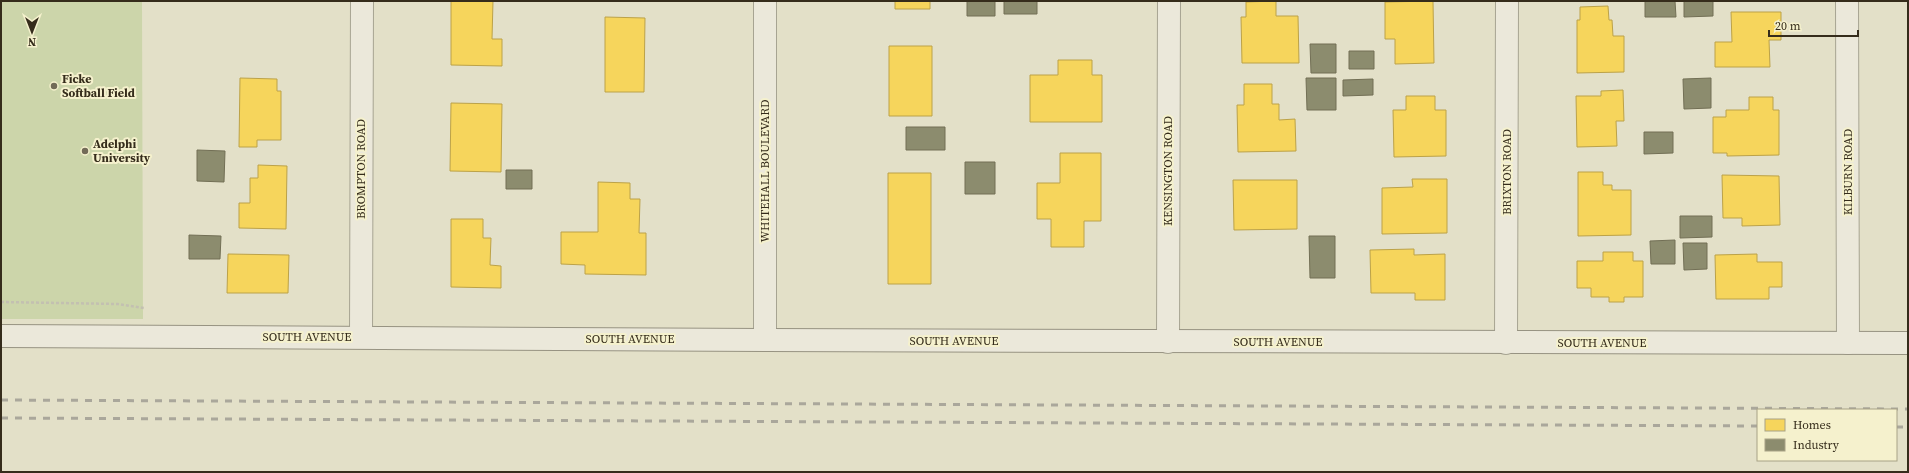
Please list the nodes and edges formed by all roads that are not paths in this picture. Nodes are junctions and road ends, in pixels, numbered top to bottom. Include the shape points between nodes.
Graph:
1 (362, 1) edge
2 (765, 1) edge
3 (1169, 1) edge
4 (1507, 1) edge
5 (1847, 1) edge
6 (1, 336) edge
7 (361, 337) junction
8 (765, 340) junction
9 (1168, 342) junction
10 (1506, 343) junction
11 (1848, 343) junction
12 (1908, 343) edge

1 - 7 street, BROMPTON ROAD
2 - 8 street, WHITEHALL BOULEVARD
3 - 9 street, KENSINGTON ROAD
4 - 10 street, BRIXTON ROAD
5 - 11 street, KILBURN ROAD
6 - 7 street, SOUTH AVENUE
7 - 8 street, SOUTH AVENUE
8 - 9 street, SOUTH AVENUE
9 - 10 street, SOUTH AVENUE
10 - 11 street, SOUTH AVENUE
11 - 12 street, SOUTH AVENUE

